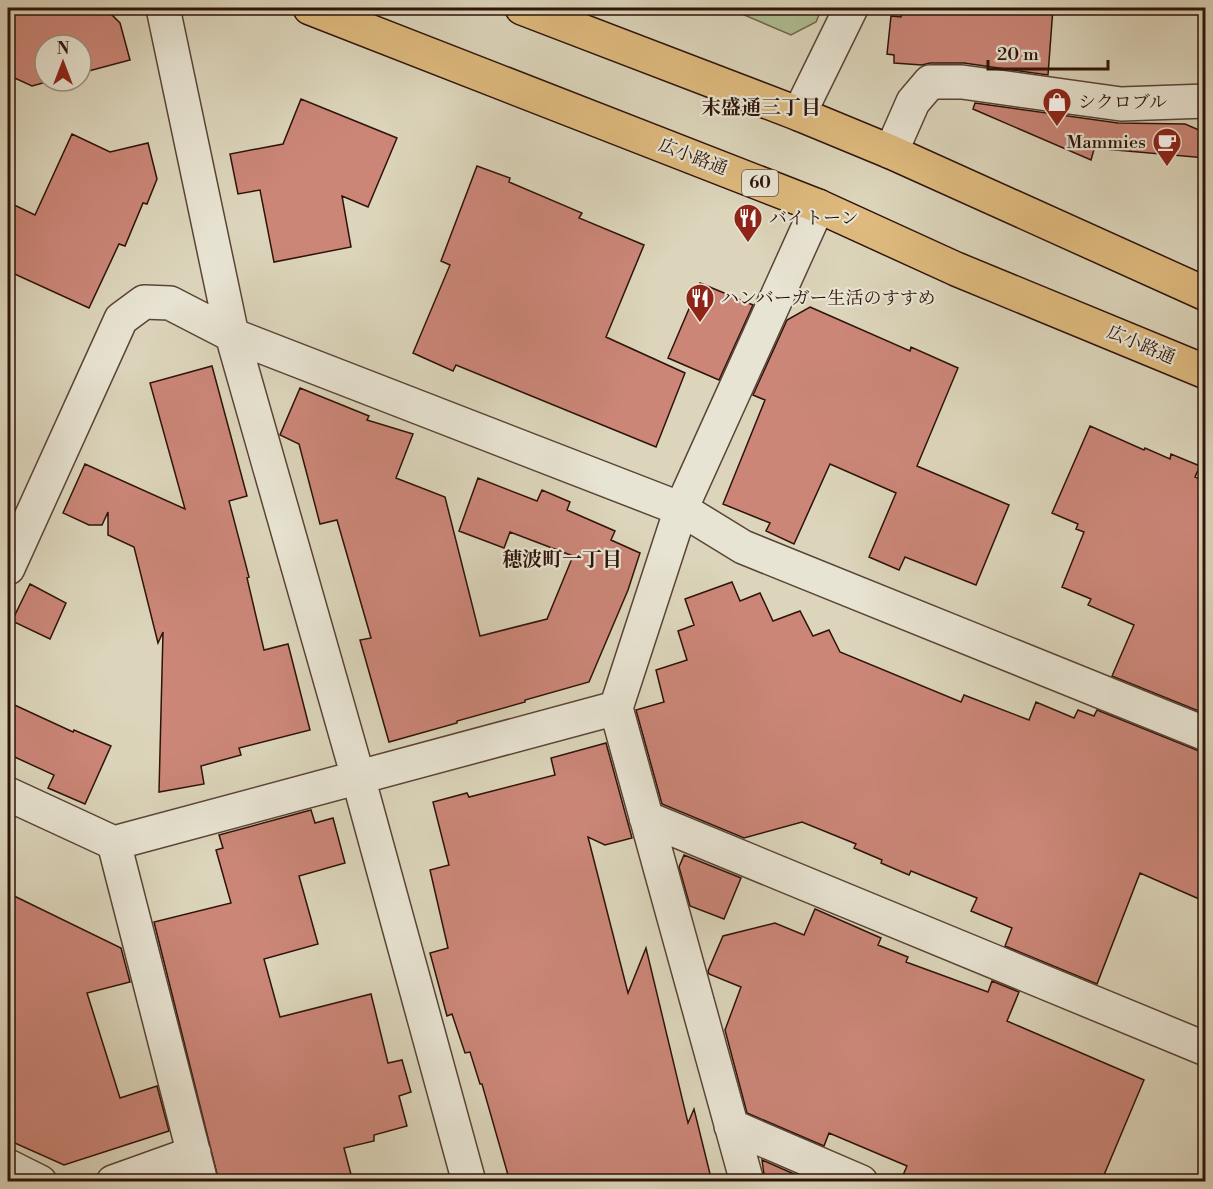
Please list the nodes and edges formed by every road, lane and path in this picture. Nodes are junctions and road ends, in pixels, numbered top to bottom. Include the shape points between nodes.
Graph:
1 (163, 8) edge
2 (310, 8) edge
3 (522, 8) edge
4 (851, 8) edge
5 (1206, 101) edge
6 (800, 114) junction
7 (891, 152) junction
8 (818, 206) junction
9 (1206, 294) edge
10 (232, 335) junction
11 (1206, 372) edge
12 (681, 509) junction
13 (8, 568) edge
14 (616, 708) junction
15 (1206, 734) edge
16 (358, 777) junction
17 (8, 794) edge
18 (646, 818) junction
19 (114, 843) junction
20 (1206, 1049) edge
21 (731, 1126) junction
22 (8, 1166) edge
23 (197, 1167) edge
24 (40, 1182) edge
25 (113, 1182) edge
26 (468, 1182) edge
27 (747, 1182) edge
28 (861, 1182) edge

1 - 10 street
2 - 8 main road, 広小路通 / 60
3 - 6 main road
4 - 6 street
5 - 7 street via 1122,104 962,82 930,82 913,102
6 - 7 main road
7 - 9 main road
8 - 11 main road, 広小路通 / 60 via 956,269
8 - 12 street
10 - 12 street
10 - 13 street via 170,303 144,302 121,319
10 - 16 street
12 - 14 street
12 - 15 street via 743,547
14 - 16 street
14 - 18 street
16 - 19 street
16 - 26 street
17 - 19 street
18 - 20 street
18 - 21 street
19 - 23 street
21 - 27 street
21 - 28 street
22 - 24 street
23 - 25 street

